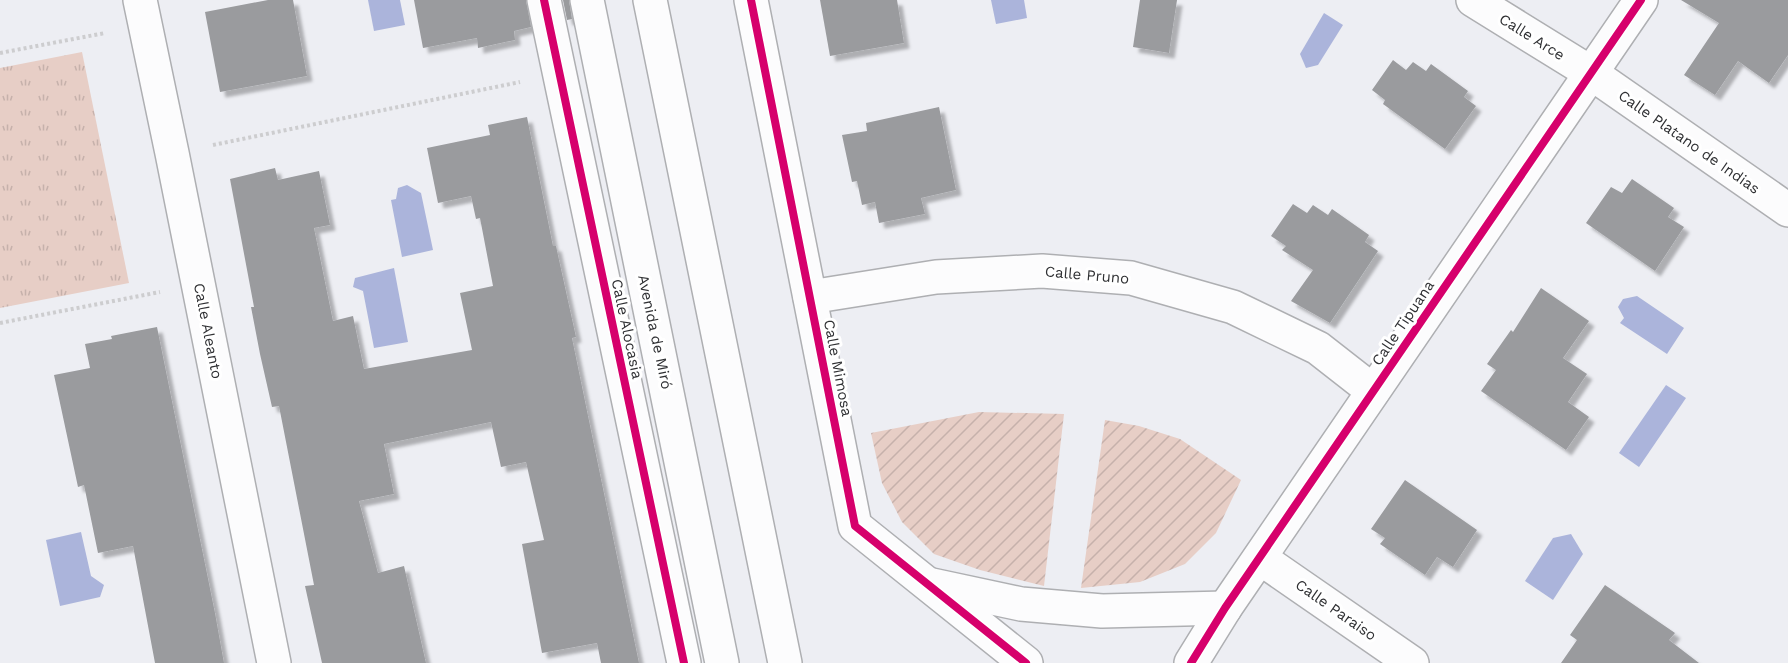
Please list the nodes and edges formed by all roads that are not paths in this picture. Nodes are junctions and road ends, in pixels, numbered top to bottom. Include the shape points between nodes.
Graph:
1 (544, 0) edge
2 (587, 0) edge
3 (650, 0) edge
4 (751, 0) edge
5 (1473, 0) edge
6 (1641, 0) edge
7 (142, 12) edge
8 (1591, 73) junction
9 (1788, 210) edge
10 (810, 297) junction
11 (1373, 391) junction
12 (1260, 558) junction
13 (927, 584) junction
14 (1225, 608) junction
15 (273, 663) edge
16 (684, 663) edge
17 (722, 663) edge
18 (785, 663) edge
19 (1026, 663) edge
20 (1191, 663) edge
21 (1412, 663) edge

1 - 16 street, Calle Alocasia
2 - 17 street, Avenida de Miró
3 - 18 street
4 - 10 street, Calle Mimosa
5 - 8 street, Calle Arce
6 - 8 street, Calle Tipuana
7 - 15 street, Calle Aleanto
8 - 9 street, Calle Platano de Indias
8 - 11 street, Calle Tipuana
10 - 11 street, Calle Pruno via 936,277 1042,271 1131,278 1233,307 1318,348
10 - 13 street, Calle Mimosa via 855,526
11 - 12 street, Calle Tipuana
12 - 14 street, Calle Tipuana
12 - 21 street, Calle Paraiso
13 - 14 street, Calle Mimosa via 1021,604 1102,611
13 - 19 street, Calle Mimosa
14 - 20 street, Calle Tipuana

